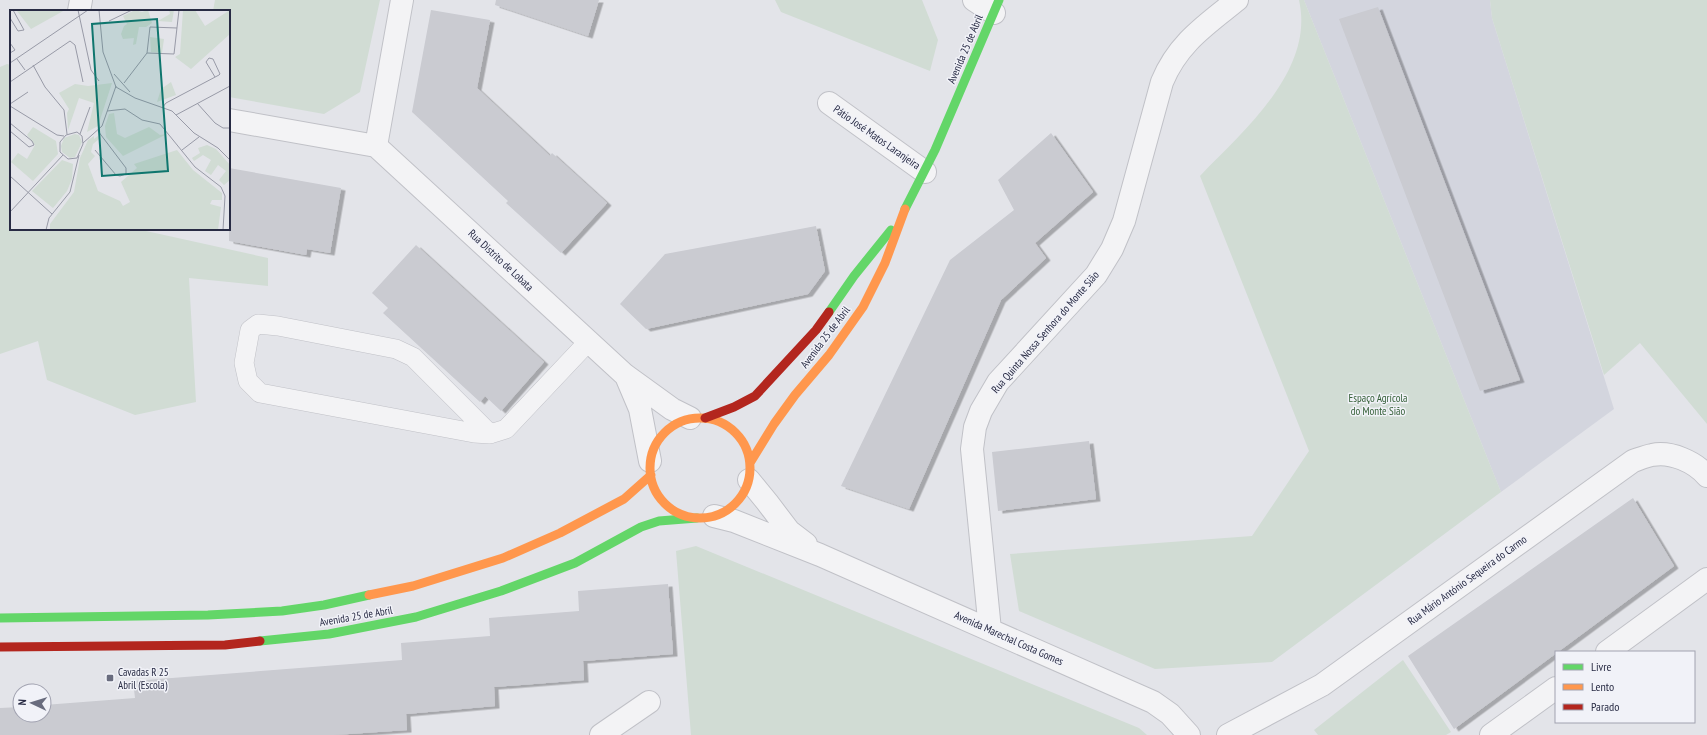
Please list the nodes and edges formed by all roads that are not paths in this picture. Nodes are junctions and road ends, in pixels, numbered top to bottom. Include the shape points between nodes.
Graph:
1 (81, 0) edge
2 (402, 0) edge
3 (974, 0) edge
4 (1237, 0) edge
5 (996, 6) edge
6 (79, 10) edge
7 (829, 103) dead end
8 (230, 120) edge
9 (376, 146) junction
10 (925, 172) junction
11 (902, 216) junction
12 (589, 341) junction
13 (625, 375) junction
14 (697, 418) junction
15 (490, 434) junction
16 (650, 468) junction
17 (750, 472) junction
18 (1707, 476) edge
19 (706, 517) junction
20 (820, 555) junction
21 (1707, 579) edge
22 (0, 618) edge
23 (990, 630) junction
24 (0, 647) edge
25 (1608, 651) edge
26 (1555, 689) edge
27 (649, 702) dead end
28 (601, 735) edge
29 (1189, 735) edge
30 (1228, 735) edge
31 (1491, 735) edge

1 - 6 street
2 - 9 street
3 - 5 street
4 - 23 street, Rua Quinta Nossa Senhora do Monte Sião via 1196,34 1179,51 1169,66 1162,82 1124,221 1112,249 1096,275 998,382 981,411 975,427 972,449
5 - 10 main road, Avenida 25 de Abril
7 - 10 street, Pátio José Matos Laranjeira
8 - 9 street
9 - 12 street, Rua Distrito de Lobata
10 - 11 main road, Avenida 25 de Abril
11 - 14 main road, Avenida 25 de Abril via 854,276 816,330 755,396 734,407
11 - 17 main road, Avenida 25 de Abril via 885,263 863,307 774,424
12 - 13 street, Rua Distrito de Lobata
12 - 15 lane via 506,429
13 - 14 street, Rua Distrito de Lobata via 672,409
13 - 16 street, Rua Distrito de Lobata via 640,408
14 - 16 main road via 675,424 663,434 655,446
14 - 17 main road via 722,422 736,432 746,446
15 - 15 lane via 260,393 248,381 244,363 250,330 258,324 278,326 396,349 413,357
16 - 19 main road via 654,488 661,500 672,510 684,516
16 - 22 main road, Avenida 25 de Abril via 624,499 560,533 503,558 413,586 282,611 208,616
17 - 19 main road via 742,496 730,508
17 - 20 street, Avenida Marechal Costa Gomes via 789,531
18 - 30 street, Rua Mário António Sequeira do Carmo via 1687,462 1667,455 1653,455 1633,461 1322,685
19 - 20 street, Avenida Marechal Costa Gomes via 734,521
19 - 24 main road, Avenida 25 de Abril via 659,521 641,527 575,562 501,591 416,617 329,634 225,646
20 - 23 street, Avenida Marechal Costa Gomes
21 - 25 street
23 - 29 street, Avenida Marechal Costa Gomes via 1153,702 1170,714
26 - 31 street
27 - 28 street

